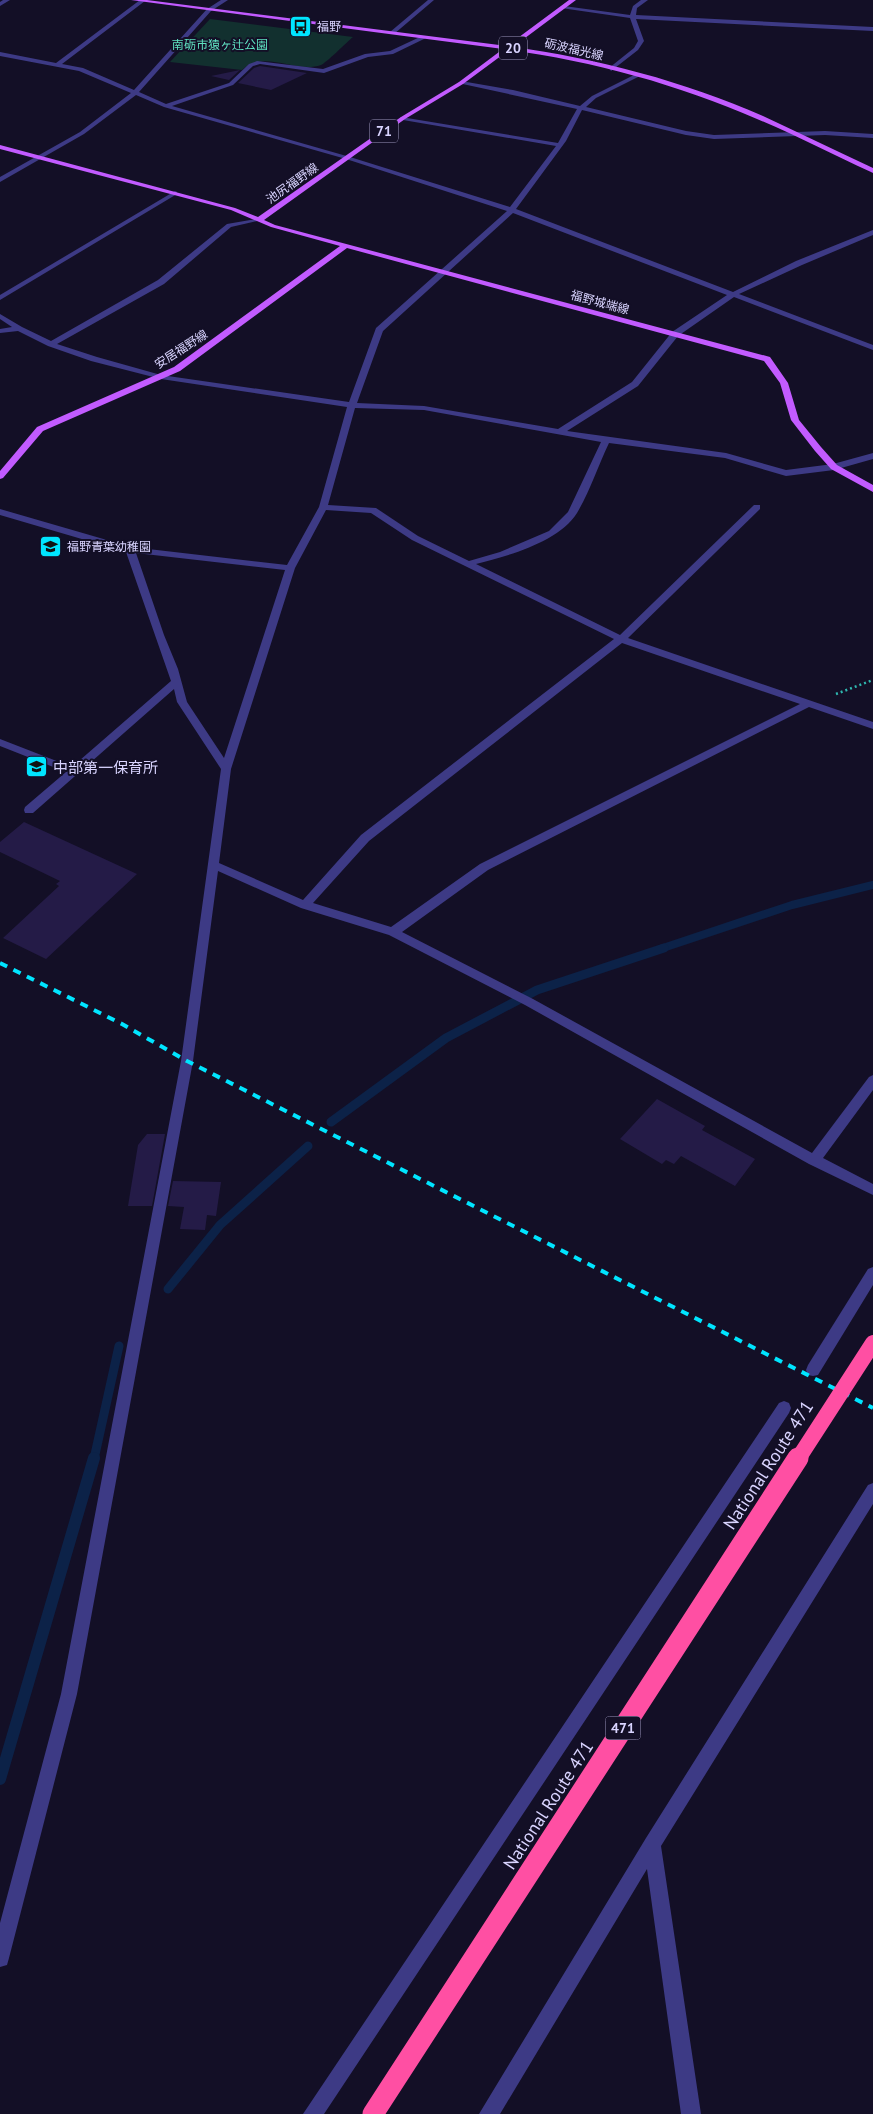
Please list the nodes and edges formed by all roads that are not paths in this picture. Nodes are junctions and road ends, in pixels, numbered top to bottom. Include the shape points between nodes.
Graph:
1 (7, 0) edge
2 (134, 0) edge
3 (225, 0) edge
4 (431, 0) edge
5 (573, 0) edge
6 (645, 0) edge
7 (142, 1) edge
8 (0, 4) edge
9 (564, 8) junction
10 (209, 10) junction
11 (634, 17) junction
12 (873, 29) edge
13 (392, 33) junction
14 (424, 37) junction
15 (511, 48) junction
16 (0, 54) edge
17 (57, 65) junction
18 (611, 69) junction
19 (638, 75) junction
20 (461, 83) junction
21 (135, 93) junction
22 (166, 106) junction
23 (580, 109) junction
24 (403, 118) junction
25 (799, 135) junction
26 (873, 136) edge
27 (559, 146) junction
28 (0, 148) edge
29 (39, 156) junction
30 (348, 158) junction
31 (873, 171) edge
32 (0, 180) edge
33 (175, 193) junction
34 (512, 210) junction
35 (260, 219) junction
36 (873, 232) edge
37 (347, 245) junction
38 (442, 273) junction
39 (732, 295) junction
40 (0, 298) edge
41 (0, 316) edge
42 (19, 329) junction
43 (0, 331) edge
44 (675, 334) junction
45 (51, 344) junction
46 (873, 348) edge
47 (161, 377) junction
48 (352, 405) junction
49 (559, 432) junction
50 (606, 440) junction
51 (873, 456) edge
52 (834, 467) junction
53 (0, 476) edge
54 (873, 489) edge
55 (323, 507) junction
56 (758, 507) dead end
57 (0, 512) edge
58 (130, 550) junction
59 (467, 564) junction
60 (290, 568) junction
61 (621, 638) junction
62 (177, 681) junction
63 (810, 703) junction
64 (873, 726) edge
65 (0, 742) edge
66 (226, 769) junction
67 (73, 771) junction
68 (29, 810) dead end
69 (214, 866) junction
70 (305, 905) junction
71 (393, 932) junction
72 (873, 1080) edge
73 (814, 1160) junction
74 (873, 1190) edge
75 (873, 1272) edge
76 (873, 1343) edge
77 (813, 1370) dead end
78 (784, 1408) dead end
79 (873, 1490) edge
80 (652, 1844) junction
81 (0, 1958) edge
82 (313, 2114) edge
83 (373, 2114) edge
84 (489, 2114) edge
85 (691, 2114) edge

1 - 8 street
2 - 7 main road, 砺波福光線 / 20
3 - 10 street
4 - 13 street
5 - 9 main road
6 - 11 street via 635,4
7 - 10 main road, 砺波福光線 / 20
7 - 17 street
9 - 11 street
9 - 15 main road
10 - 13 main road, 砺波福光線 / 20
10 - 21 street
11 - 12 street
11 - 18 street via 641,41
13 - 14 main road, 砺波福光線 / 20
14 - 15 main road, 砺波福光線 / 20
14 - 22 street via 391,53 367,55 324,71 259,62 251,65 231,84
15 - 18 main road, 砺波福光線 / 20
15 - 20 main road, 池尻福野線 / 71
16 - 17 street
17 - 21 street via 80,69
18 - 19 main road, 砺波福光線 / 20
19 - 23 street via 594,97
19 - 25 main road, 砺波福光線 / 20 via 690,91
20 - 23 street
20 - 24 main road, 池尻福野線 / 71
21 - 22 street
21 - 29 street via 82,133
22 - 30 street
23 - 25 street via 714,138
23 - 27 street
24 - 27 street
24 - 30 main road, 池尻福野線 / 71
25 - 26 street
25 - 31 main road, 砺波福光線 / 20
27 - 34 street
28 - 29 main road, 池尻福野線
29 - 32 street
29 - 33 main road, 池尻福野線
30 - 34 street
30 - 35 main road, 池尻福野線 / 71
33 - 35 main road, 池尻福野線
33 - 40 street
34 - 38 street
34 - 39 street
35 - 37 main road, 福野城端線 via 273,226
35 - 45 street via 229,225 161,282
36 - 39 street
37 - 38 main road, 福野城端線
37 - 47 main road, 安居福野線
38 - 44 main road, 福野城端線
38 - 48 street via 379,330
39 - 44 street
39 - 46 street
41 - 42 street
42 - 43 street
42 - 45 street
44 - 49 street via 635,384
44 - 52 main road, 福野城端線 via 767,359 784,383 794,420
45 - 47 street
47 - 48 street
47 - 53 main road, 安居福野線 via 40,428
48 - 49 street via 424,408
48 - 55 street
49 - 50 street
50 - 52 street via 726,456 786,473
50 - 59 street via 572,513 552,533 504,554
51 - 52 street
52 - 54 main road, 福野城端線
55 - 59 street via 373,510 415,538
55 - 60 street
56 - 61 street
57 - 58 street
58 - 60 street
58 - 62 street
59 - 61 street
60 - 66 street
61 - 63 street
61 - 70 street via 366,838
62 - 66 street via 182,702
62 - 67 street
63 - 64 street
63 - 71 street via 484,867
65 - 67 street
66 - 69 street
67 - 68 street
69 - 70 street
69 - 81 street via 187,1061 69,1694
70 - 71 street
71 - 73 street via 528,1002
72 - 73 street
73 - 74 street
75 - 77 street
76 - 83 highway, National Route 471 / 471, bridge
78 - 82 street
79 - 80 street
80 - 84 street
80 - 85 street

